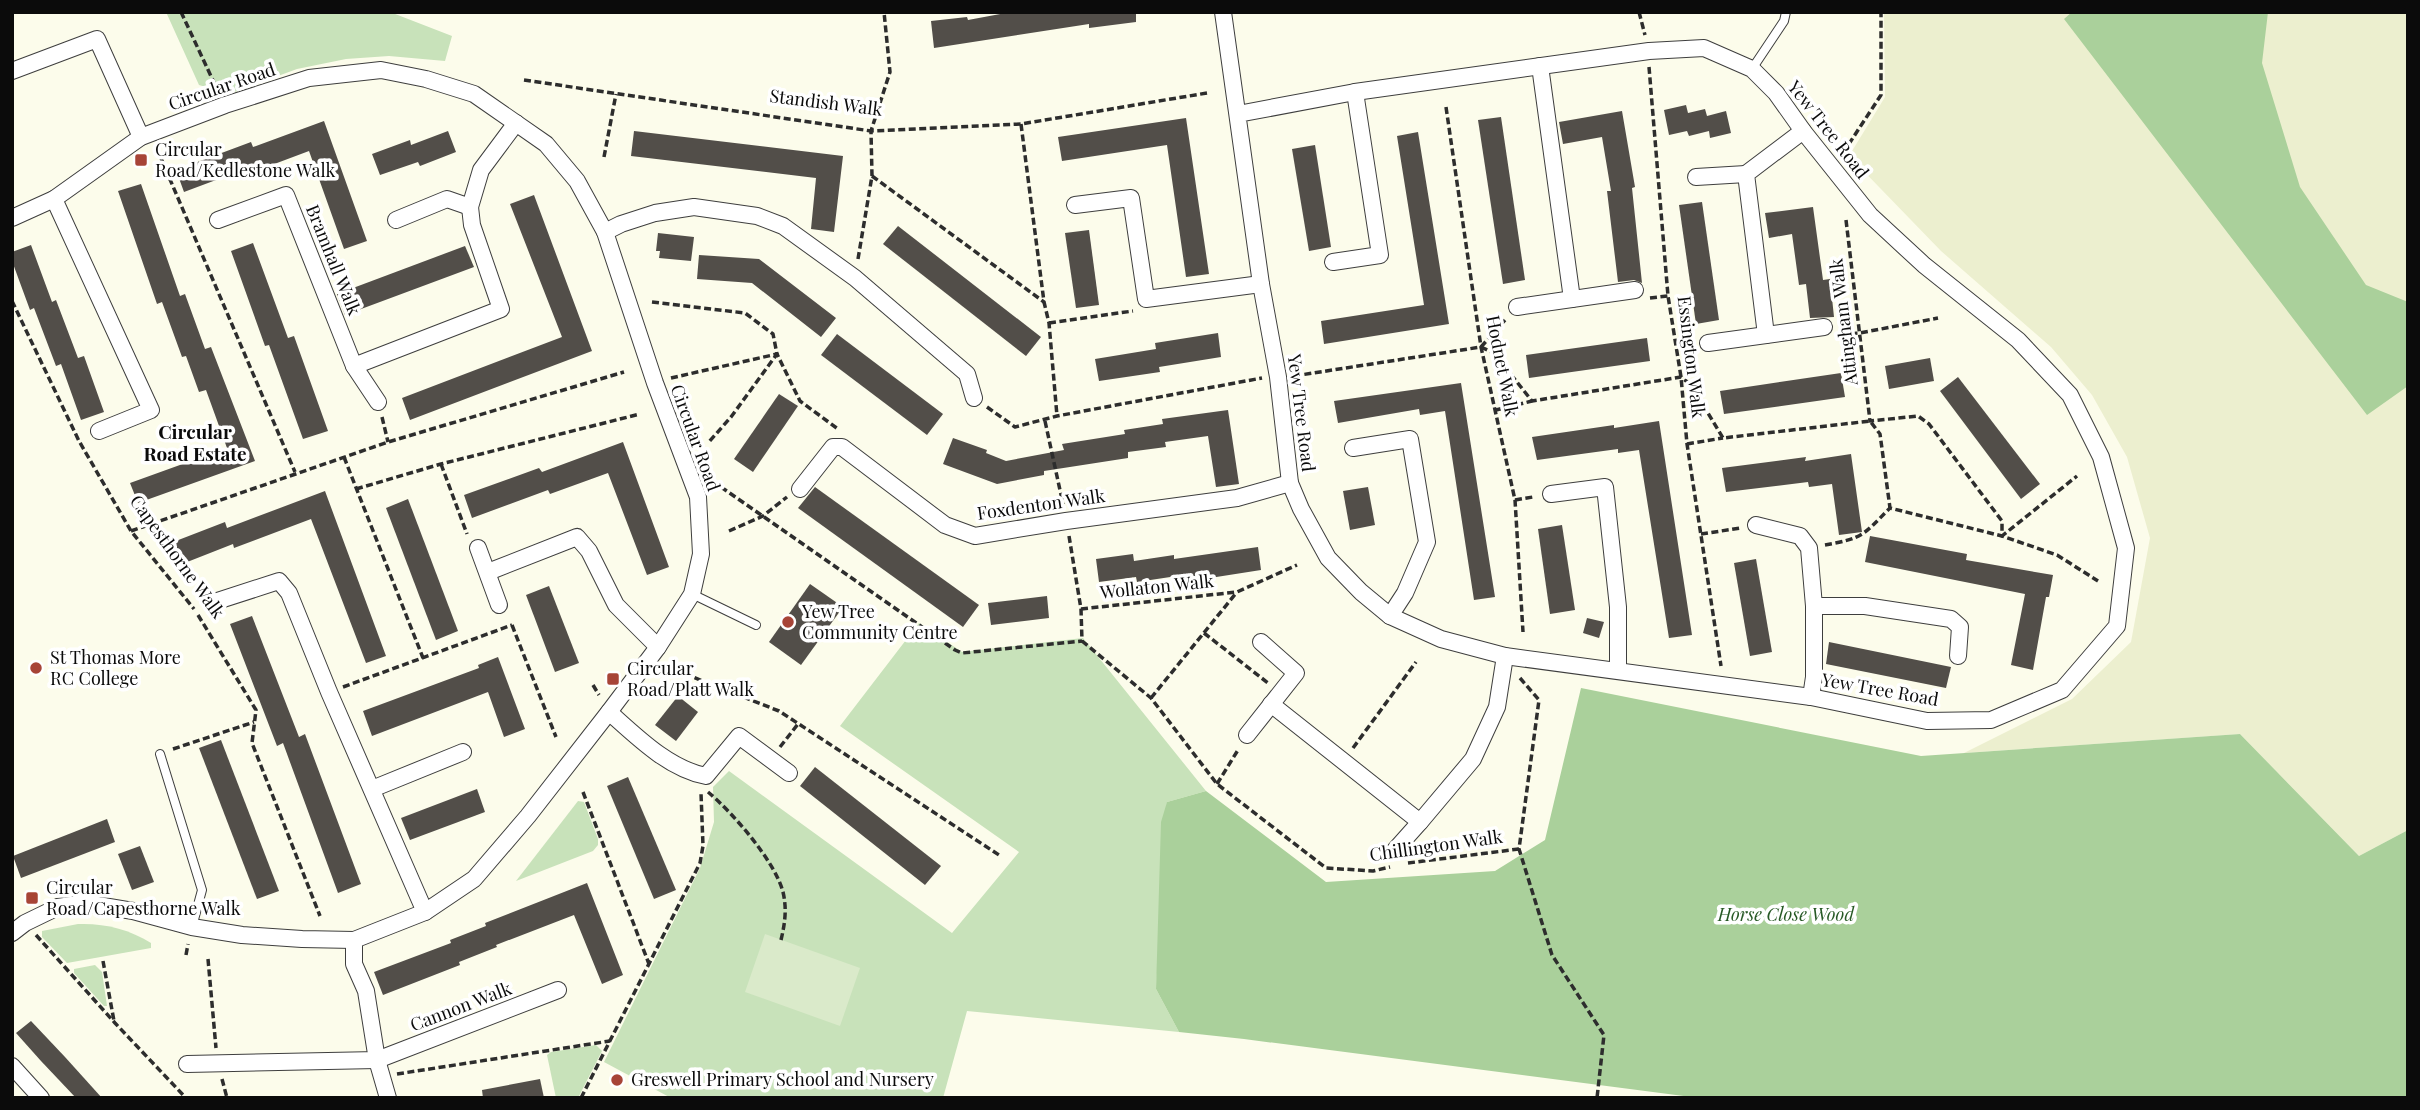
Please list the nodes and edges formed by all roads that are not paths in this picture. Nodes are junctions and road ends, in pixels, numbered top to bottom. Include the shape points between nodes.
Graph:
1 (1223, 12) edge
2 (1786, 12) edge
3 (1540, 66) junction
4 (1752, 69) junction
5 (12, 71) edge
6 (1354, 92) junction
7 (1238, 114) junction
8 (516, 122) junction
9 (1802, 131) junction
10 (146, 135) junction
11 (1746, 174) junction
12 (1696, 177) dead end
13 (54, 199) junction
14 (1075, 205) dead end
15 (470, 207) junction
16 (12, 218) edge
17 (218, 220) dead end
18 (396, 220) dead end
19 (605, 232) junction
20 (1333, 262) dead end
21 (1261, 284) junction
22 (1635, 290) dead end
23 (1572, 299) junction
24 (1517, 307) road end
25 (1824, 327) road end
26 (1766, 335) junction
27 (1708, 343) dead end
28 (354, 366) junction
29 (974, 398) road end
30 (378, 402) road end
31 (99, 431) dead end
32 (1353, 449) dead end
33 (1290, 483) junction
34 (800, 489) road end
35 (1551, 494) dead end
36 (1756, 525) road end
37 (478, 548) road end
38 (488, 572) junction
39 (692, 594) junction
40 (211, 603) dead end
41 (499, 605) road end
42 (1814, 606) junction
43 (1390, 616) junction
44 (756, 625) dead end
45 (1261, 642) dead end
46 (658, 647) junction
47 (1505, 656) junction
48 (1958, 656) dead end
49 (1618, 670) junction
50 (1811, 697) junction
51 (1276, 699) junction
52 (609, 712) junction
53 (1247, 735) road end
54 (463, 752) dead end
55 (160, 754) road end
56 (789, 773) dead end
57 (372, 789) junction
58 (1420, 822) junction
59 (1395, 850) dead end
60 (425, 912) junction
61 (192, 927) junction
62 (12, 933) edge
63 (354, 940) junction
64 (558, 990) dead end
65 (377, 1059) junction
66 (187, 1064) dead end
67 (12, 1066) edge
68 (41, 1098) edge
69 (388, 1098) edge

1 - 7 street, Yew Tree Road
2 - 4 lane
3 - 4 street, Yew Tree Road via 1704,48
3 - 6 street, Yew Tree Road
3 - 23 street
4 - 9 street, Yew Tree Road via 1776,93
5 - 10 street via 97,39
6 - 7 street, Yew Tree Road
6 - 20 street via 1381,256
7 - 21 street, Yew Tree Road
8 - 10 street, Circular Road via 474,94 381,70 309,78
8 - 15 street via 481,170
8 - 19 street, Circular Road via 546,144 577,181
9 - 11 street
9 - 50 street, Yew Tree Road via 1870,215 2018,340 2070,395 2101,457 2126,548 2117,626 2062,690 1991,720 1927,721
10 - 13 street, Circular Road
11 - 12 street
11 - 26 street
13 - 16 street, Circular Road
13 - 31 street via 151,410
14 - 21 street via 1130,198 1146,299
15 - 18 street via 447,199
15 - 28 street via 501,309
17 - 28 street, Bramhall Walk via 286,195
19 - 29 street via 655,214 694,207 757,216 783,226 855,278 967,374
19 - 39 street, Circular Road via 698,497 701,554
21 - 33 street, Yew Tree Road via 1279,377
22 - 23 street
23 - 24 street
25 - 26 street
26 - 27 street
28 - 30 street, Bramhall Walk
32 - 43 street via 1410,439 1427,542
33 - 34 street, Foxdenton Walk via 1237,498 975,536 945,525 842,447 827,452
33 - 43 street, Yew Tree Road via 1328,558
35 - 49 street via 1605,487 1618,607
36 - 42 street via 1800,536 1809,548
37 - 38 street
38 - 41 street
38 - 46 street via 577,537 616,605
39 - 44 lane
39 - 46 street, Circular Road
40 - 57 street, Capesthorne Walk via 279,581 289,593
42 - 48 street via 1865,607 1951,619 1960,627
42 - 50 street
43 - 47 street, Yew Tree Road via 1441,639
45 - 51 street via 1296,673
46 - 52 street, Circular Road
47 - 49 street, Yew Tree Road
47 - 58 street via 1497,707 1474,760
49 - 50 street, Yew Tree Road
51 - 53 street
51 - 58 street via 1343,761
52 - 56 street via 669,761 691,773 706,776 739,736
52 - 60 street, Circular Road via 474,879
54 - 57 street
55 - 61 lane via 202,890
57 - 60 street, Capesthorne Walk
58 - 59 street
60 - 63 street, Circular Road
61 - 62 street, Circular Road via 85,904 58,907
61 - 63 street, Circular Road via 242,935
63 - 65 street via 354,964 366,991
64 - 65 street, Cannon Walk
65 - 66 street, Cannon Walk
65 - 69 street
67 - 68 street

